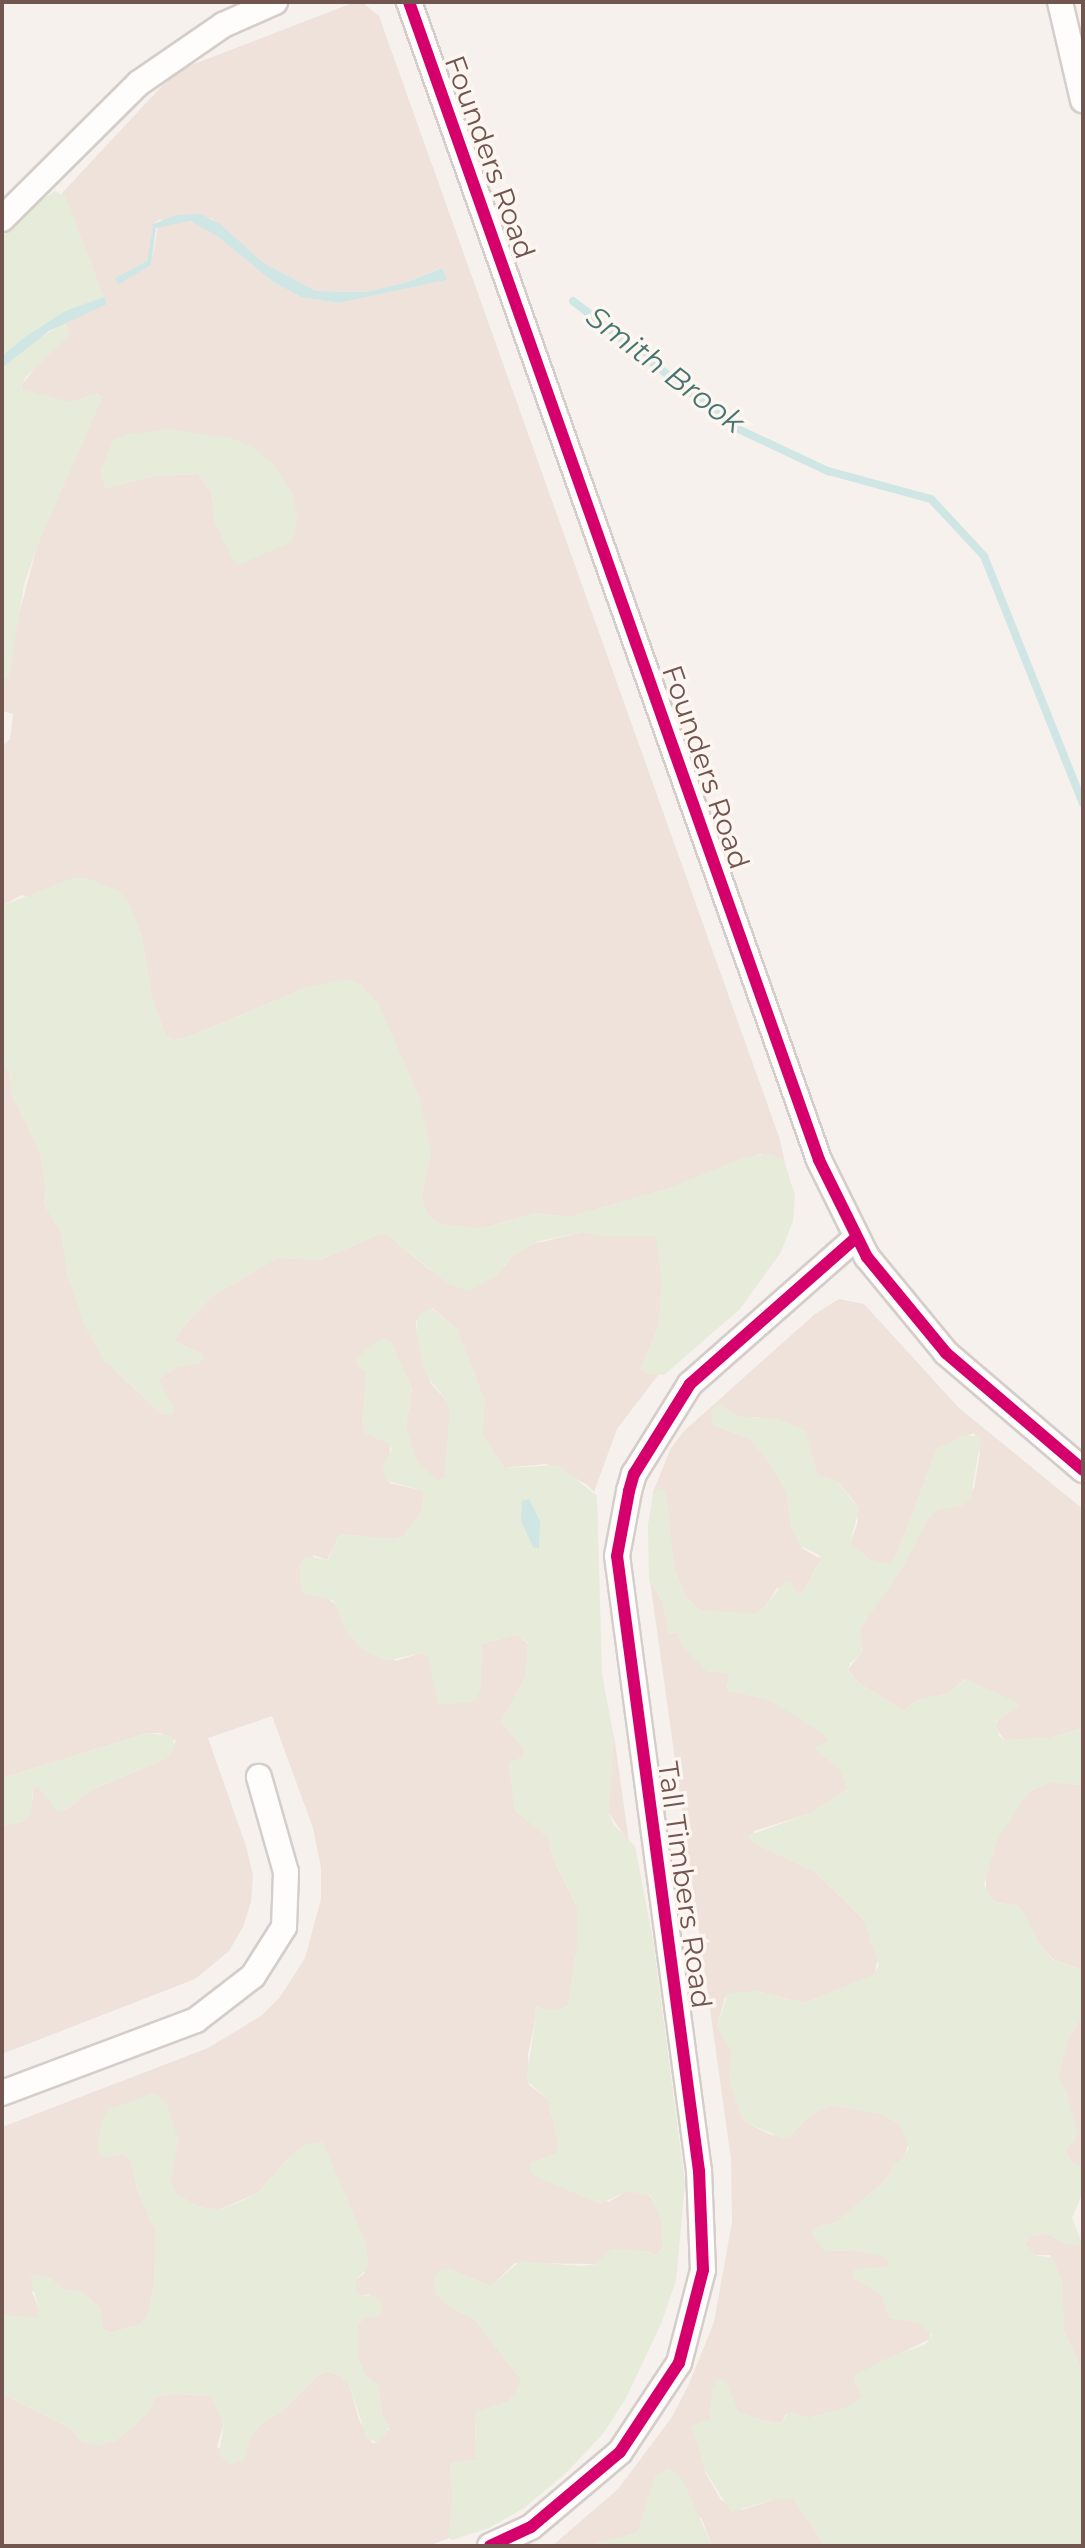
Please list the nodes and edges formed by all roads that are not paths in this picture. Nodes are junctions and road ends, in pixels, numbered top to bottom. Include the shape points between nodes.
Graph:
1 (275, 2) edge
2 (409, 2) edge
3 (1060, 2) edge
4 (1083, 100) edge
5 (2, 219) edge
6 (857, 1237) junction
7 (1083, 1470) edge
8 (259, 1777) dead end
9 (2, 2093) edge
10 (490, 2546) edge

1 - 5 street via 223,25 139,83
2 - 6 street, Founders Road via 819,1160
3 - 4 street
6 - 7 street, Founders Road via 867,1257 946,1353
6 - 10 street, Tall Timbers Road via 690,1384 634,1474 629,1491 617,1556 699,2171 703,2270 679,2363 620,2452 531,2527
8 - 9 street via 286,1872 284,1927 253,1976 196,2020

